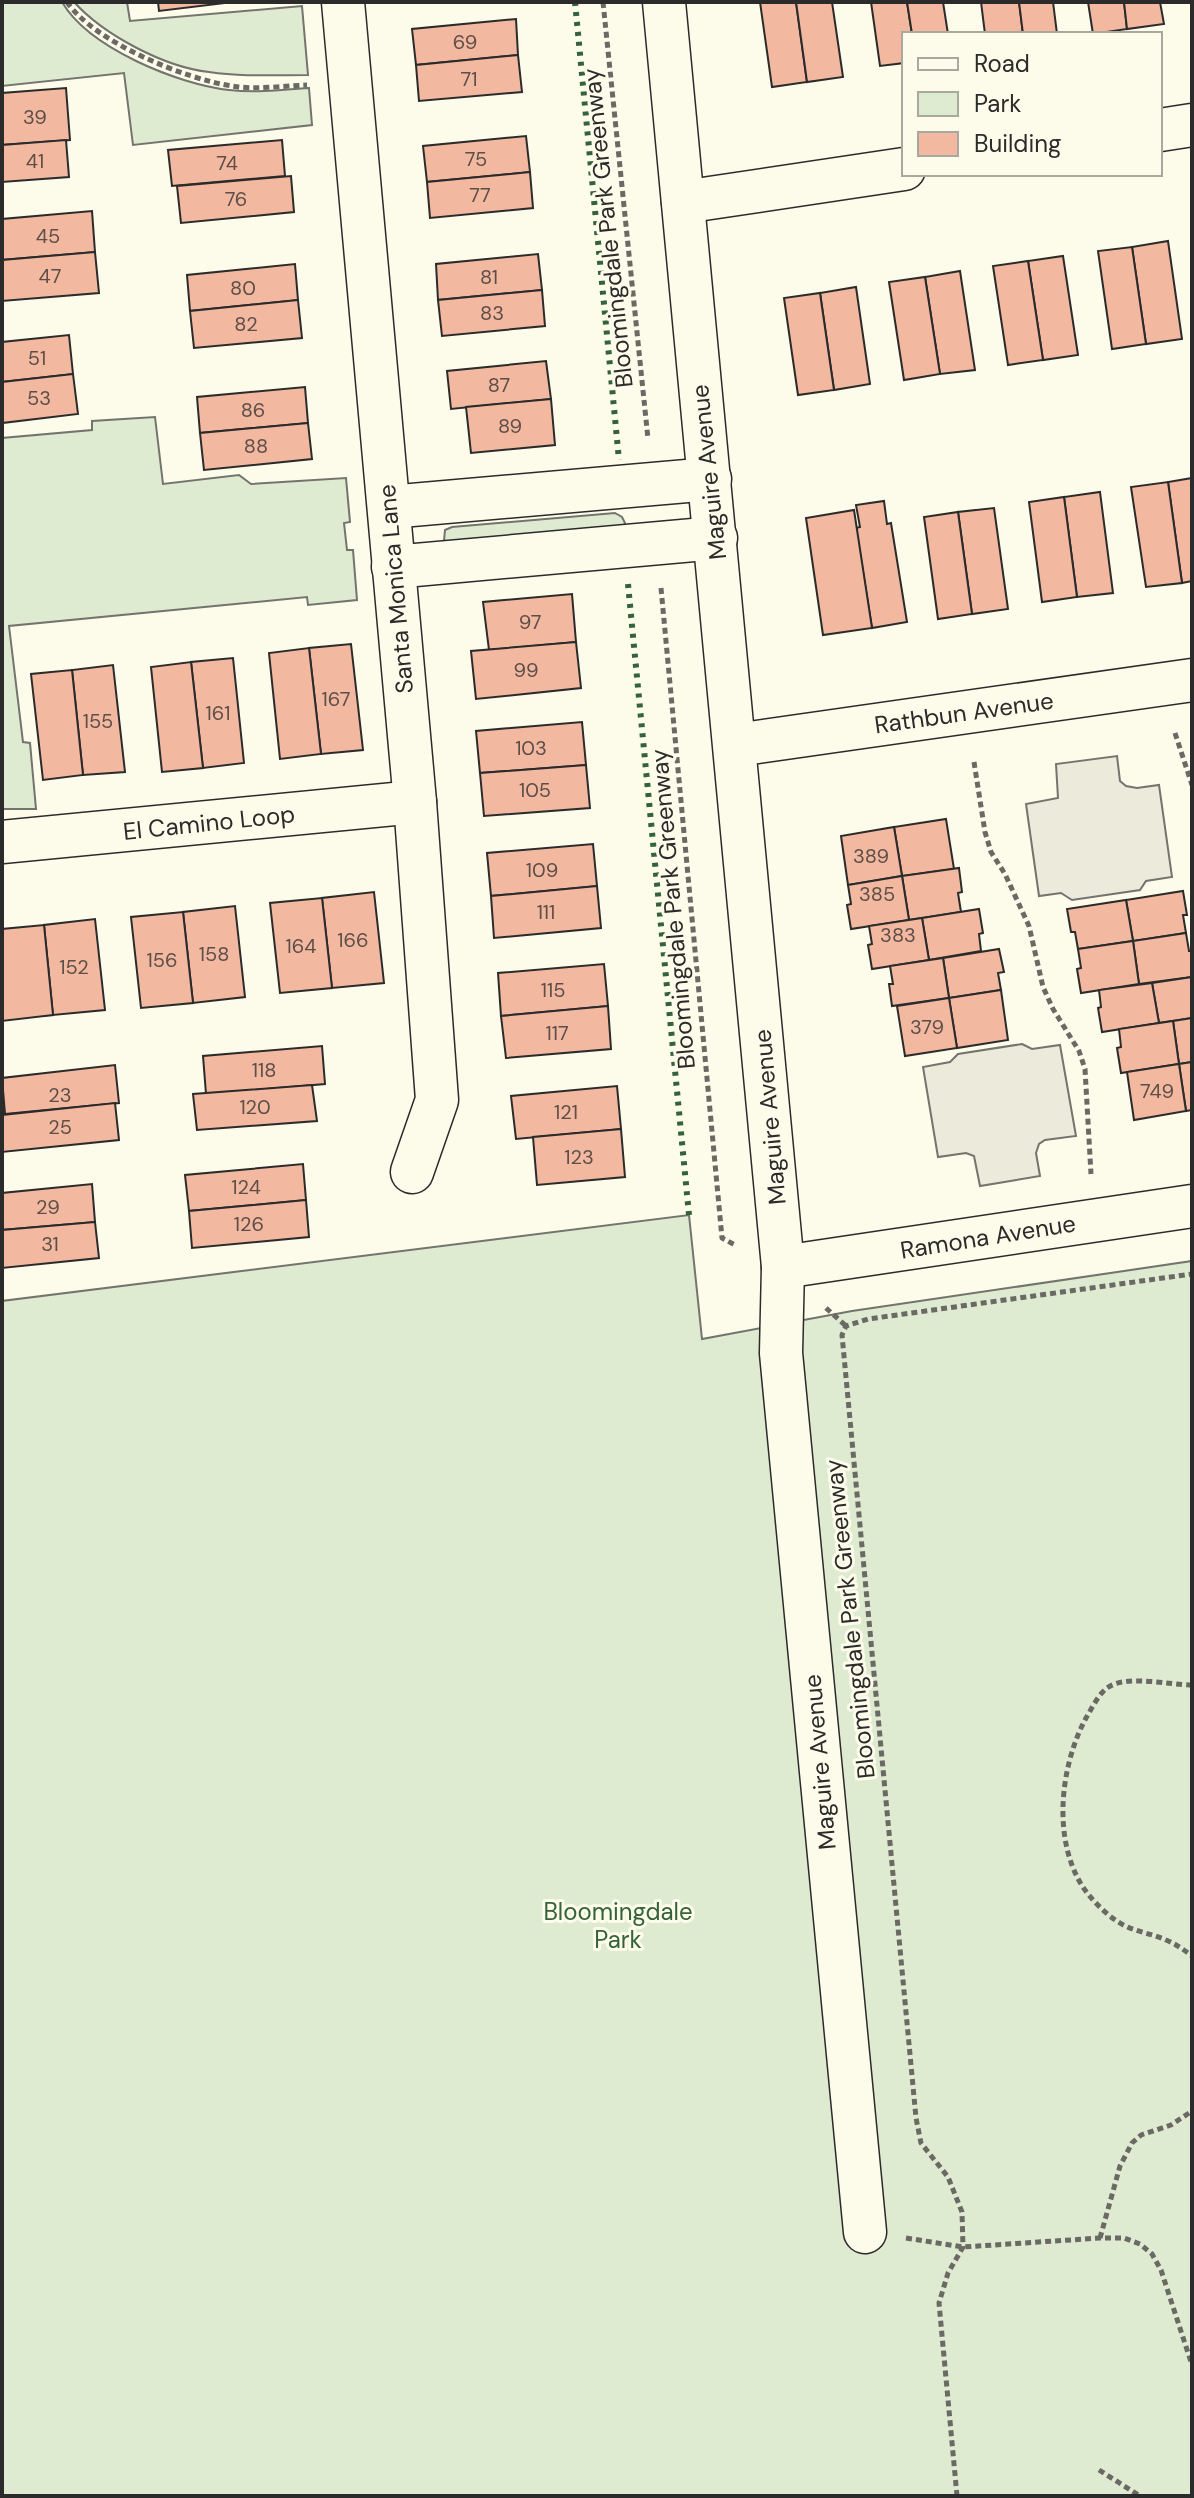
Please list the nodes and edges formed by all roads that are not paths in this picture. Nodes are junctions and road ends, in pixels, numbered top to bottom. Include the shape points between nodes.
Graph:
1 (343, 2) edge
2 (664, 2) edge
3 (1192, 125) edge
4 (1162, 130) edge
5 (902, 169) edge
6 (683, 202) junction
7 (710, 479) junction
8 (389, 507) junction
9 (716, 538) junction
10 (393, 567) junction
11 (1192, 680) edge
12 (736, 745) junction
13 (415, 802) junction
14 (2, 842) edge
15 (412, 1172) dead end
16 (1192, 1206) edge
17 (783, 1267) junction
18 (865, 2232) road end

1 - 8 street, Santa Monica Lane
2 - 6 street, Maguire Avenue
3 - 4 street
5 - 6 street
6 - 7 street, Maguire Avenue
7 - 8 street
7 - 9 street, Maguire Avenue
8 - 10 street, Santa Monica Lane
9 - 10 street
9 - 12 street, Maguire Avenue
10 - 13 street, Santa Monica Lane
11 - 12 street, Rathbun Avenue
12 - 17 street, Maguire Avenue
13 - 14 street, El Camino Loop
13 - 15 street, Santa Monica Lane via 437,1100
16 - 17 street, Ramona Avenue
17 - 18 street, Maguire Avenue via 781,1353

